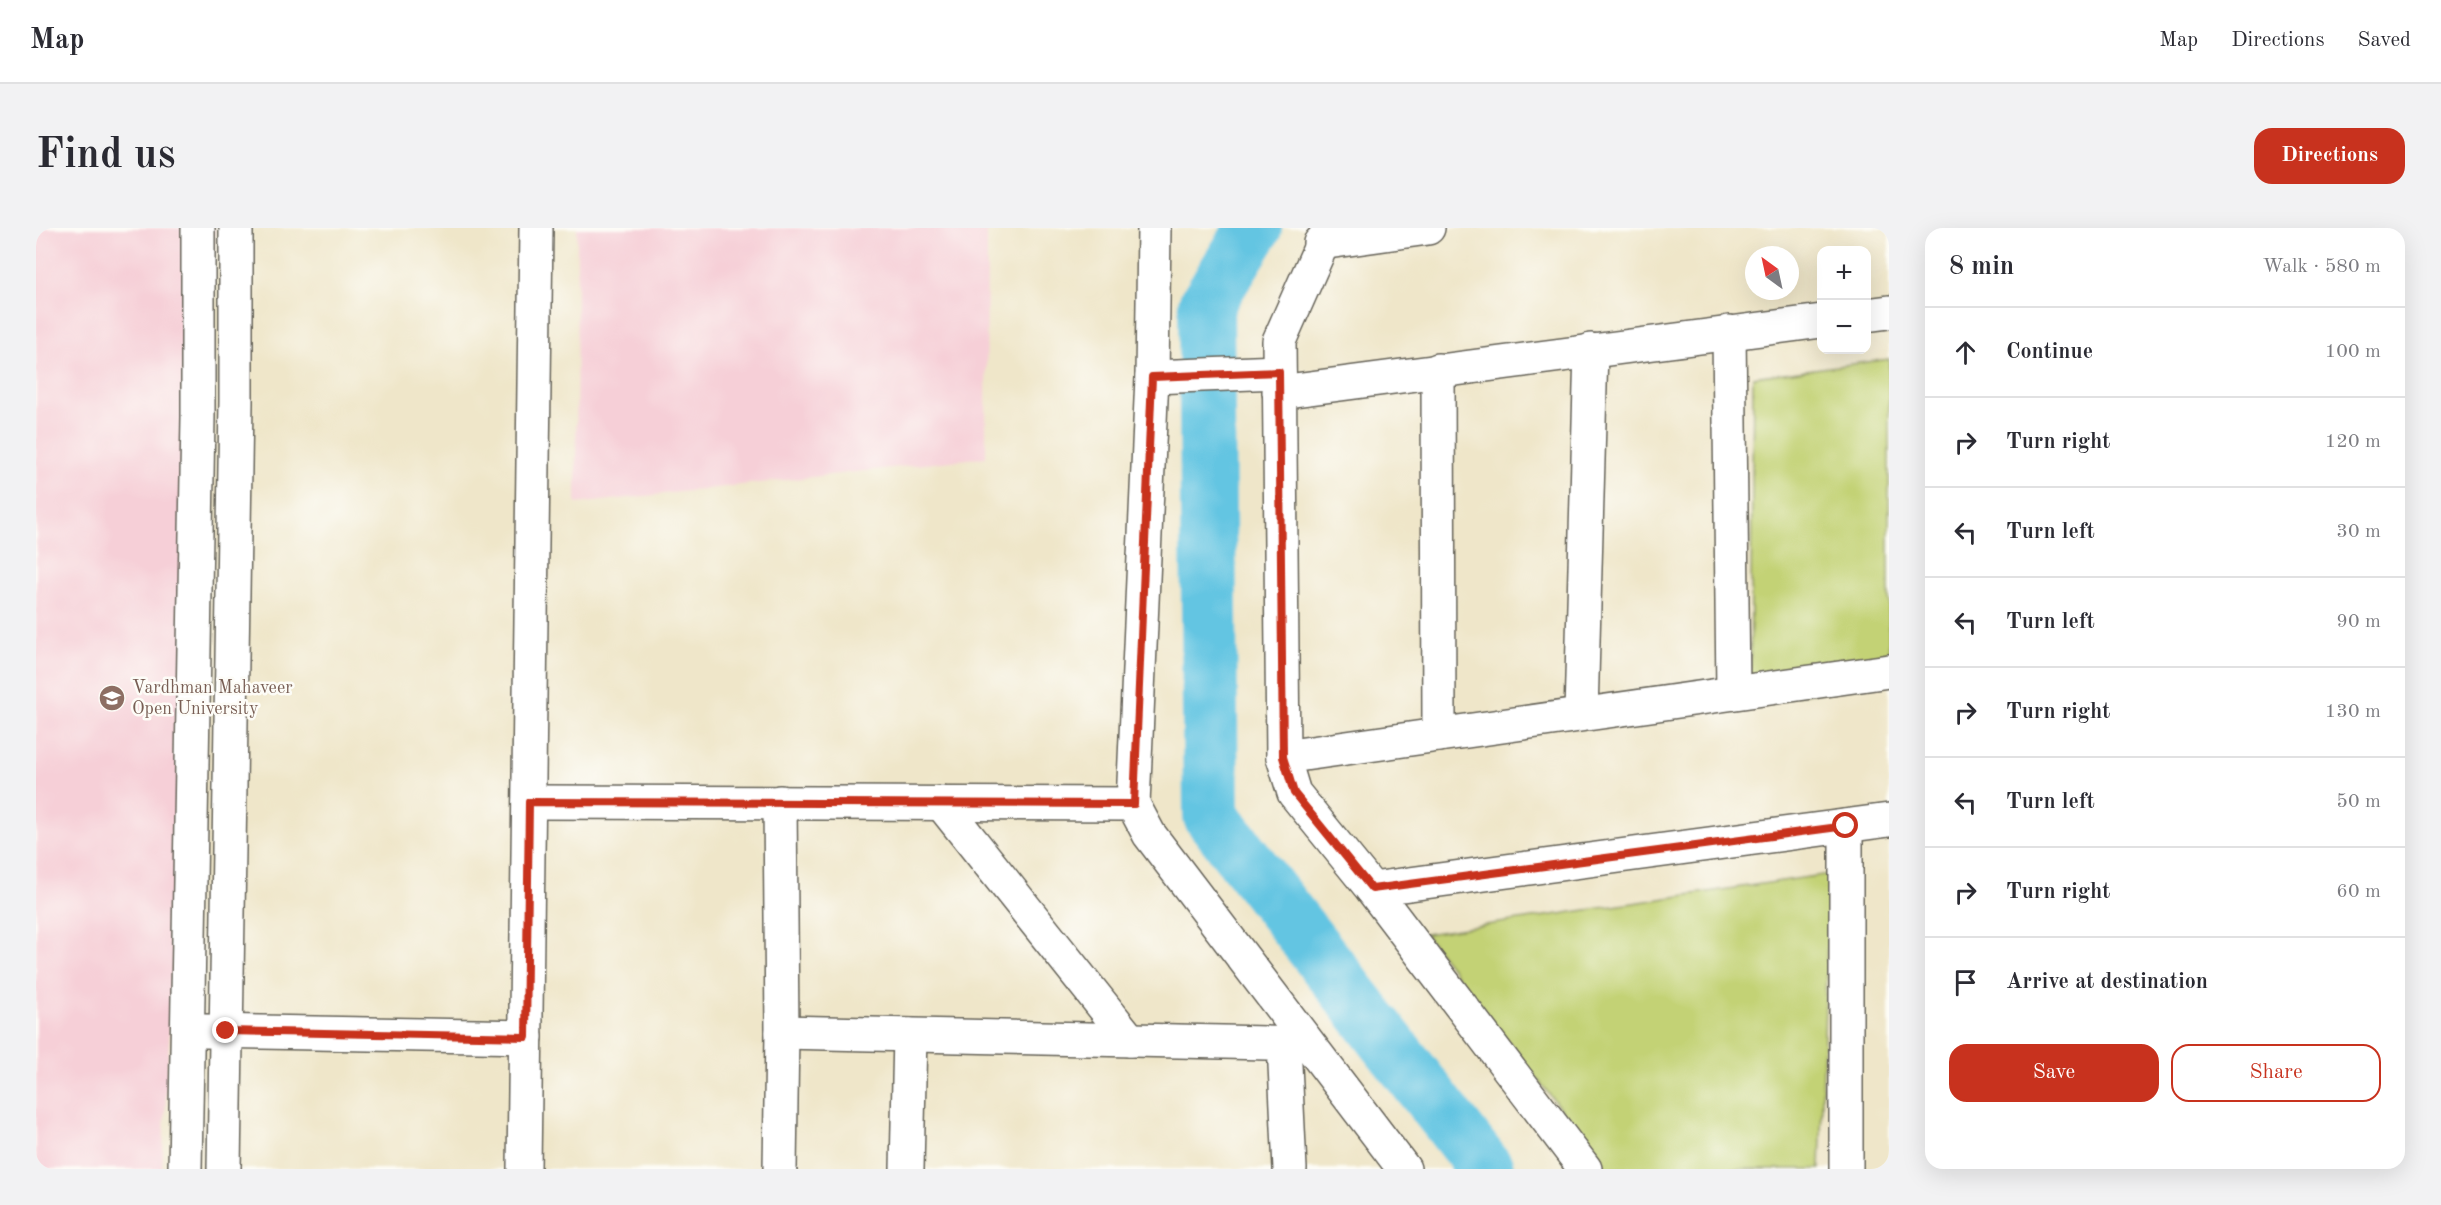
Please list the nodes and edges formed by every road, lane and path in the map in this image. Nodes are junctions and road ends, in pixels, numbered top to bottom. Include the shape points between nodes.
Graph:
1 (198, 228) edge
2 (236, 228) edge
3 (536, 228) edge
4 (1154, 228) edge
5 (1428, 228) edge
6 (1324, 236) edge
7 (1889, 312) edge
8 (1871, 314) edge
9 (1817, 321) edge
10 (1730, 332) junction
11 (1591, 350) junction
12 (1438, 370) junction
13 (1161, 376) junction
14 (1271, 378) junction
15 (1889, 671) edge
16 (1733, 692) junction
17 (1581, 714) junction
18 (1438, 735) junction
19 (1283, 757) junction
20 (529, 802) junction
21 (780, 802) junction
22 (941, 803) junction
23 (1134, 804) junction
24 (1889, 820) edge
25 (1846, 826) junction
26 (1372, 889) junction
27 (187, 1030) junction
28 (226, 1031) junction
29 (782, 1032) junction
30 (910, 1035) junction
31 (526, 1037) junction
32 (1130, 1040) junction
33 (1296, 1044) junction
34 (185, 1169) edge
35 (224, 1169) edge
36 (524, 1169) edge
37 (780, 1169) edge
38 (907, 1169) edge
39 (1290, 1169) edge
40 (1404, 1169) edge
41 (1585, 1169) edge
42 (1846, 1169) edge

1 - 27 street
2 - 28 street
3 - 20 street
4 - 13 street
5 - 6 street
6 - 14 street via 1279,341
7 - 8 street
9 - 10 street
10 - 11 street
10 - 16 street
11 - 12 street
11 - 17 street
12 - 14 street
12 - 18 street
13 - 14 street
13 - 23 street
14 - 19 street
15 - 16 street
16 - 17 street
17 - 18 street
18 - 19 street
19 - 26 street via 1294,793
20 - 21 street
20 - 31 street
21 - 22 street
21 - 29 street
22 - 23 street
22 - 32 street
23 - 33 street via 1149,834
24 - 25 street
25 - 26 street
25 - 42 street
26 - 41 street
27 - 28 street
27 - 34 street
28 - 31 street
28 - 35 street
29 - 30 street
29 - 37 street
30 - 32 street
30 - 38 street
31 - 36 street
32 - 33 street
33 - 39 street
33 - 40 street

